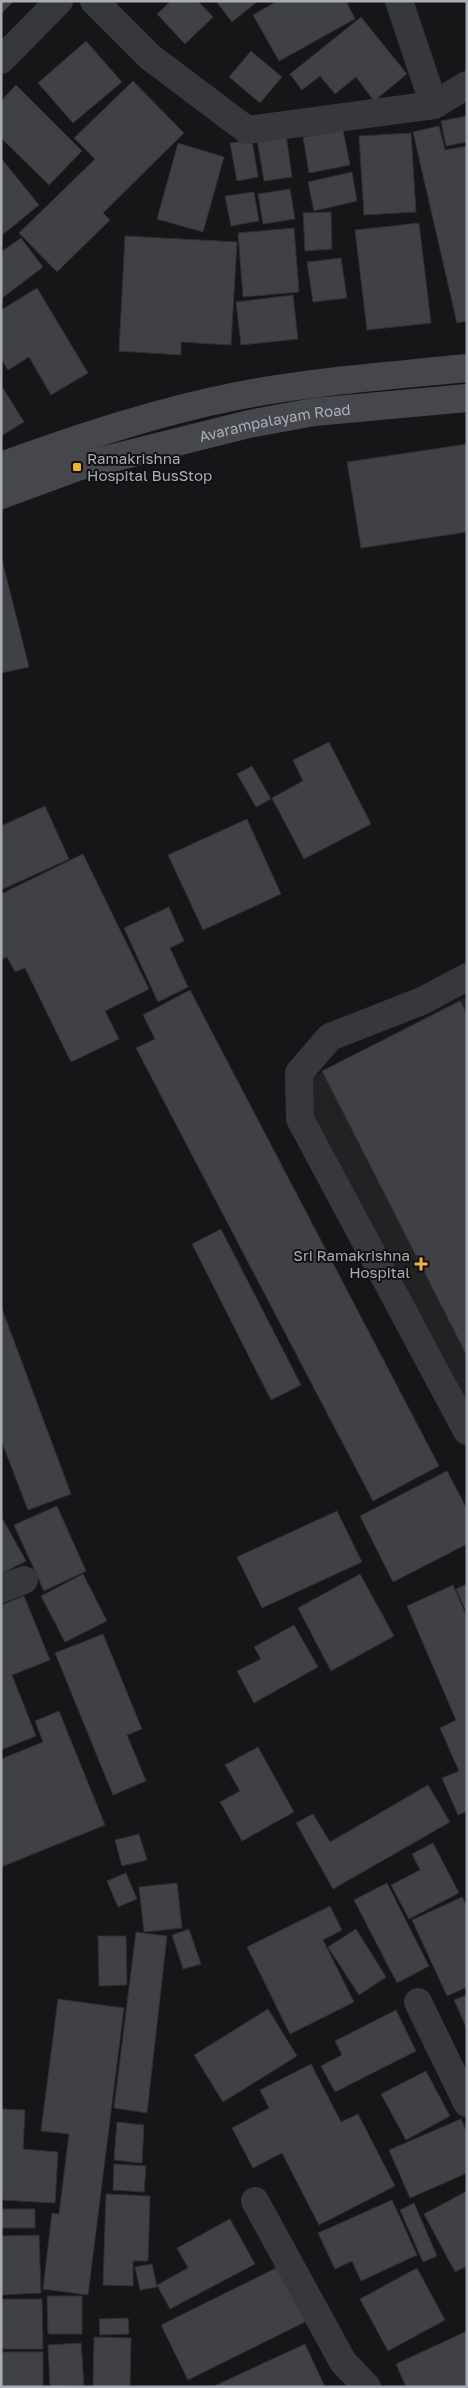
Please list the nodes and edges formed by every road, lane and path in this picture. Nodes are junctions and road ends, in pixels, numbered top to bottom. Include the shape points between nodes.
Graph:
1 (60, 1) edge
2 (94, 1) edge
3 (399, 1) edge
4 (1, 60) edge
5 (467, 85) edge
6 (434, 104) junction
7 (467, 368) edge
8 (467, 398) edge
9 (1, 466) edge
10 (1, 495) edge
11 (467, 977) edge
12 (467, 1431) edge
13 (418, 2002) dead end
14 (467, 2104) edge
15 (255, 2201) dead end
16 (368, 2387) edge

1 - 4 street
2 - 6 street via 150,57 247,130
3 - 6 street
5 - 6 street
7 - 9 main road via 238,396 92,433
8 - 10 main road, Avarampalayam Road via 314,412 250,424 77,467
11 - 12 street via 422,1001 330,1037 299,1073 300,1119
13 - 14 street
15 - 16 street via 343,2362

